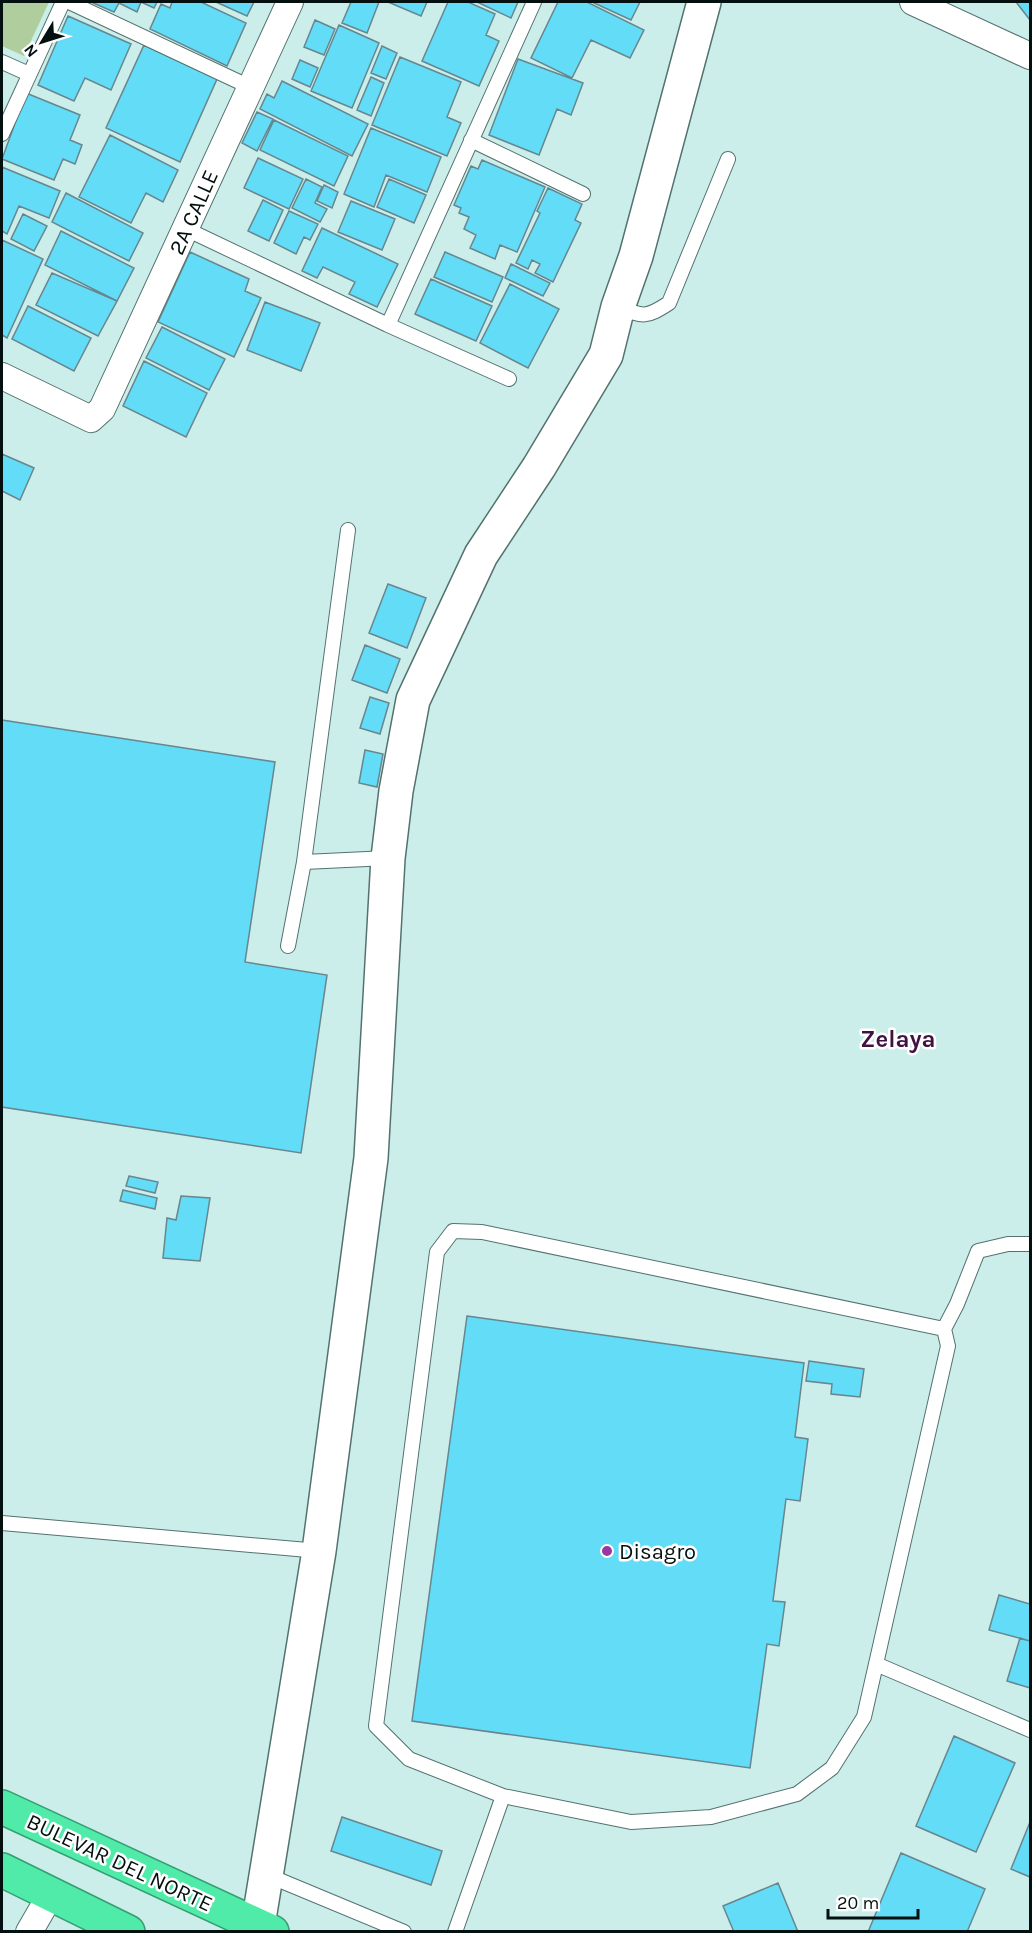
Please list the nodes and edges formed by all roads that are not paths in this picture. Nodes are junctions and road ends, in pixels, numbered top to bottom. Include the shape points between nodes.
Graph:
1 (63, 2) edge
2 (69, 2) edge
3 (290, 2) edge
4 (534, 2) edge
5 (704, 2) edge
6 (914, 2) edge
7 (1030, 56) edge
8 (2, 62) edge
9 (29, 74) junction
10 (250, 87) junction
11 (2, 135) edge
12 (471, 140) junction
13 (728, 159) dead end
14 (583, 194) dead end
15 (186, 229) junction
16 (618, 307) junction
17 (388, 325) junction
18 (2, 376) edge
19 (509, 380) dead end
20 (348, 530) dead end
21 (388, 858) junction
22 (304, 862) junction
23 (288, 946) dead end
24 (1030, 1244) edge
25 (944, 1329) junction
26 (2, 1523) edge
27 (319, 1551) junction
28 (876, 1664) junction
29 (1030, 1730) edge
30 (503, 1796) junction
31 (2, 1807) edge
32 (2, 1870) edge
33 (267, 1875) junction
34 (51, 1894) junction
35 (265, 1928) edge
36 (29, 1932) edge
37 (128, 1932) edge
38 (404, 1932) edge
39 (455, 1932) edge

1 - 9 lane
2 - 10 lane
3 - 10 street, 2A CALLE
4 - 12 lane
5 - 16 street via 636,256
6 - 7 street
8 - 9 lane
9 - 11 lane
10 - 15 street, 2A CALLE
12 - 14 lane
12 - 17 lane
13 - 16 lane via 669,303 650,315
15 - 17 lane
15 - 18 street, 2A CALLE via 102,409 92,418
16 - 21 street via 606,355 481,555 413,700
17 - 19 lane
20 - 22 lane
21 - 22 lane
21 - 27 street via 371,1158
22 - 23 lane
24 - 25 lane via 978,1251
25 - 28 lane via 948,1346
25 - 30 lane via 482,1232 453,1231 437,1252 376,1726 409,1760
26 - 27 lane
27 - 33 street
28 - 29 lane
28 - 30 lane via 864,1717 832,1768 797,1794 711,1817 631,1822
30 - 39 lane
31 - 35 highway, BULEVAR DEL NORTE
32 - 34 highway
33 - 35 street
33 - 38 lane
34 - 36 street
34 - 37 highway

